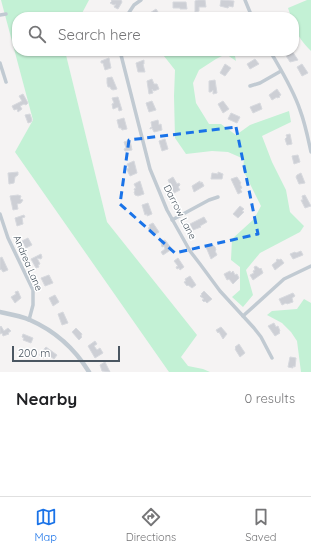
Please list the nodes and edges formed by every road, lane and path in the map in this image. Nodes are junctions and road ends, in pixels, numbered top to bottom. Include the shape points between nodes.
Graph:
1 (141, 0) edge
2 (244, 0) edge
3 (129, 12) edge
4 (250, 12) edge
5 (6, 14) dead end
6 (0, 15) edge
7 (121, 56) edge
8 (273, 56) edge
9 (0, 63) edge
10 (281, 71) junction
11 (6, 82) dead end
12 (250, 86) dead end
13 (311, 152) edge
14 (218, 197) dead end
15 (0, 214) edge
16 (172, 220) junction
17 (311, 266) edge
18 (0, 312) edge
19 (243, 316) junction
20 (29, 320) junction
21 (272, 358) dead end
22 (89, 372) edge

1 - 3 street
2 - 4 street
5 - 6 street
7 - 16 street, Darrow Lane via 150,168
8 - 10 street
9 - 11 street
10 - 12 street
10 - 13 street via 301,111
14 - 16 street
15 - 20 street, Andrea Lane via 8,238 33,290
16 - 19 street, Darrow Lane via 200,264
17 - 19 street via 284,279
18 - 20 street
19 - 21 street, Darrow Lane via 261,338
20 - 22 street via 60,338

